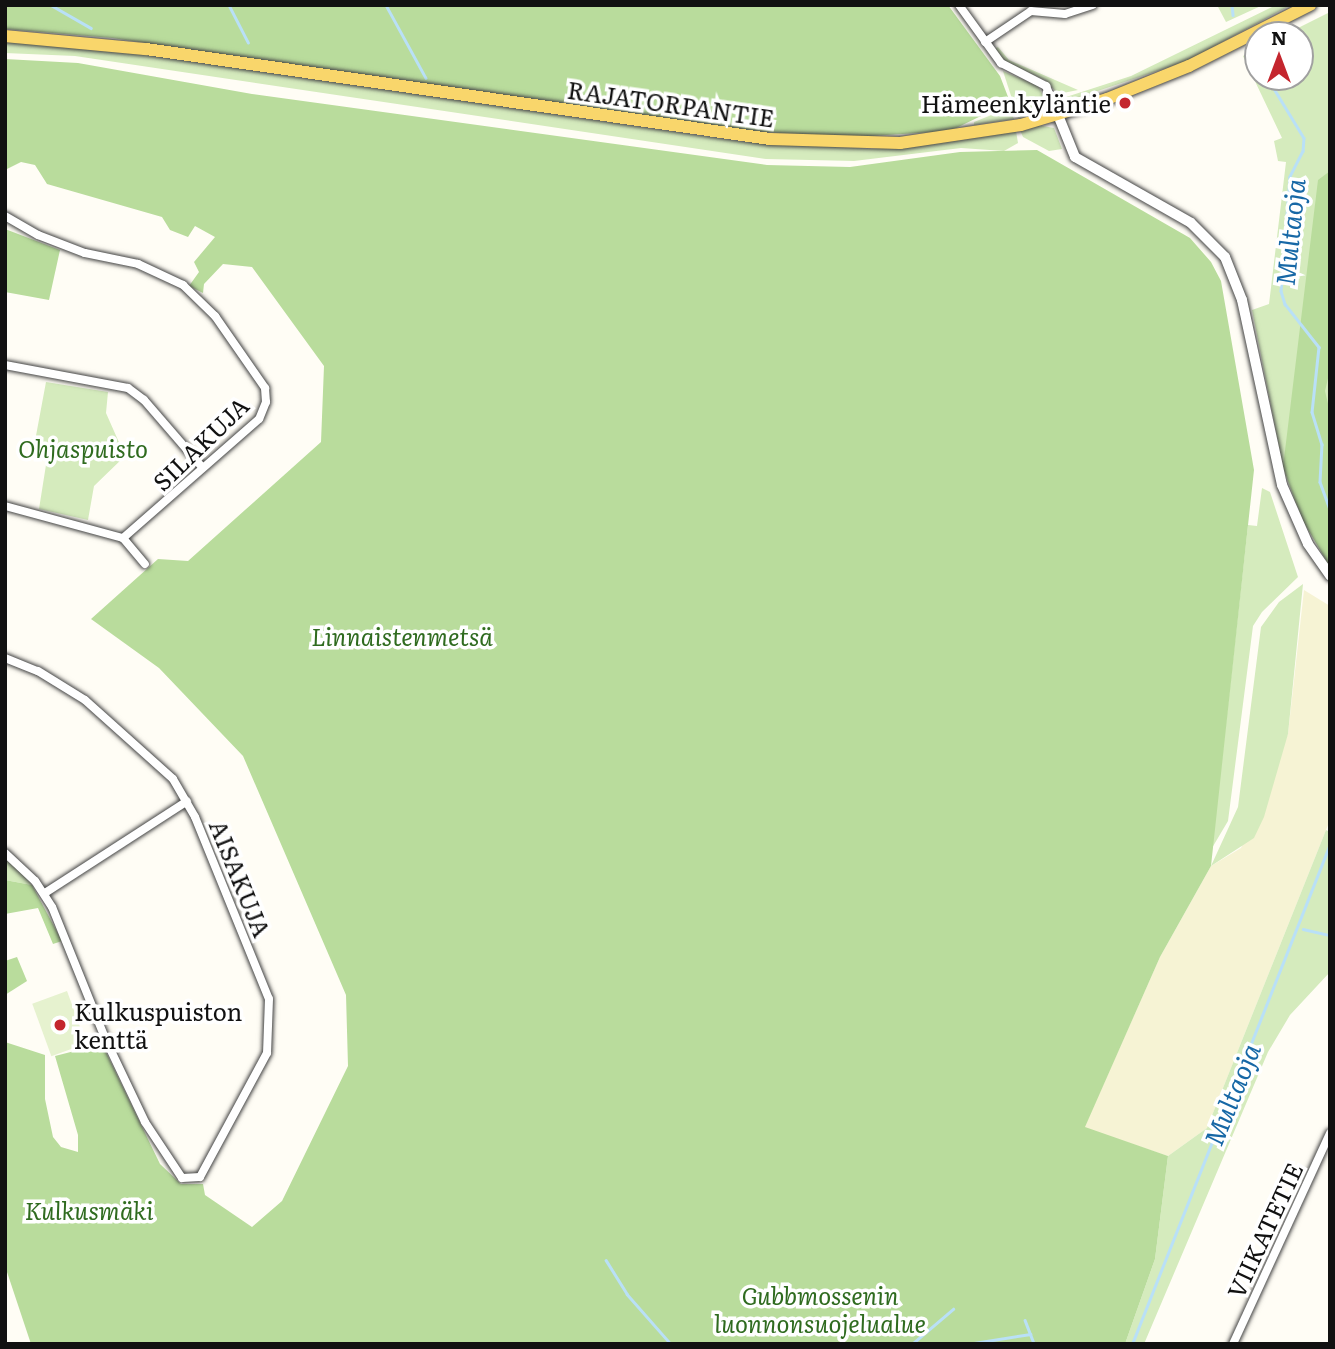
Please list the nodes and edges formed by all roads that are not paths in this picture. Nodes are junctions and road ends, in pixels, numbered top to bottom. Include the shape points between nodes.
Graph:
1 (959, 5) edge
2 (1093, 5) edge
3 (1310, 5) edge
4 (5, 36) edge
5 (985, 42) junction
6 (1058, 115) junction
7 (5, 216) edge
8 (5, 365) edge
9 (202, 467) junction
10 (5, 506) edge
11 (122, 538) junction
12 (145, 564) dead end
13 (1330, 576) edge
14 (5, 658) edge
15 (187, 801) junction
16 (5, 853) edge
17 (44, 893) junction
18 (1330, 1133) edge
19 (1233, 1344) edge

1 - 5 street
2 - 5 street via 1065,14 1031,11
3 - 6 main road, RAJATORPANTIE via 1189,66
4 - 6 main road, RAJATORPANTIE via 146,49 770,139 900,143 984,132
5 - 6 street via 1005,66 1045,86
6 - 13 street via 1075,157 1191,223 1225,257 1242,300 1282,485 1308,544
7 - 9 street, SILAKUJA via 85,253 165,274 194,293 215,316 258,377 267,402 259,419
8 - 9 street via 128,388
9 - 11 street, SILAKUJA
10 - 11 street
11 - 12 street
14 - 15 street, AISAKUJA via 47,677 94,708 151,756
15 - 17 street
15 - 17 street, AISAKUJA via 269,999 271,1027 267,1053 200,1177 182,1178 172,1166 131,1094
16 - 17 street
18 - 19 street, VIIKATETIE

